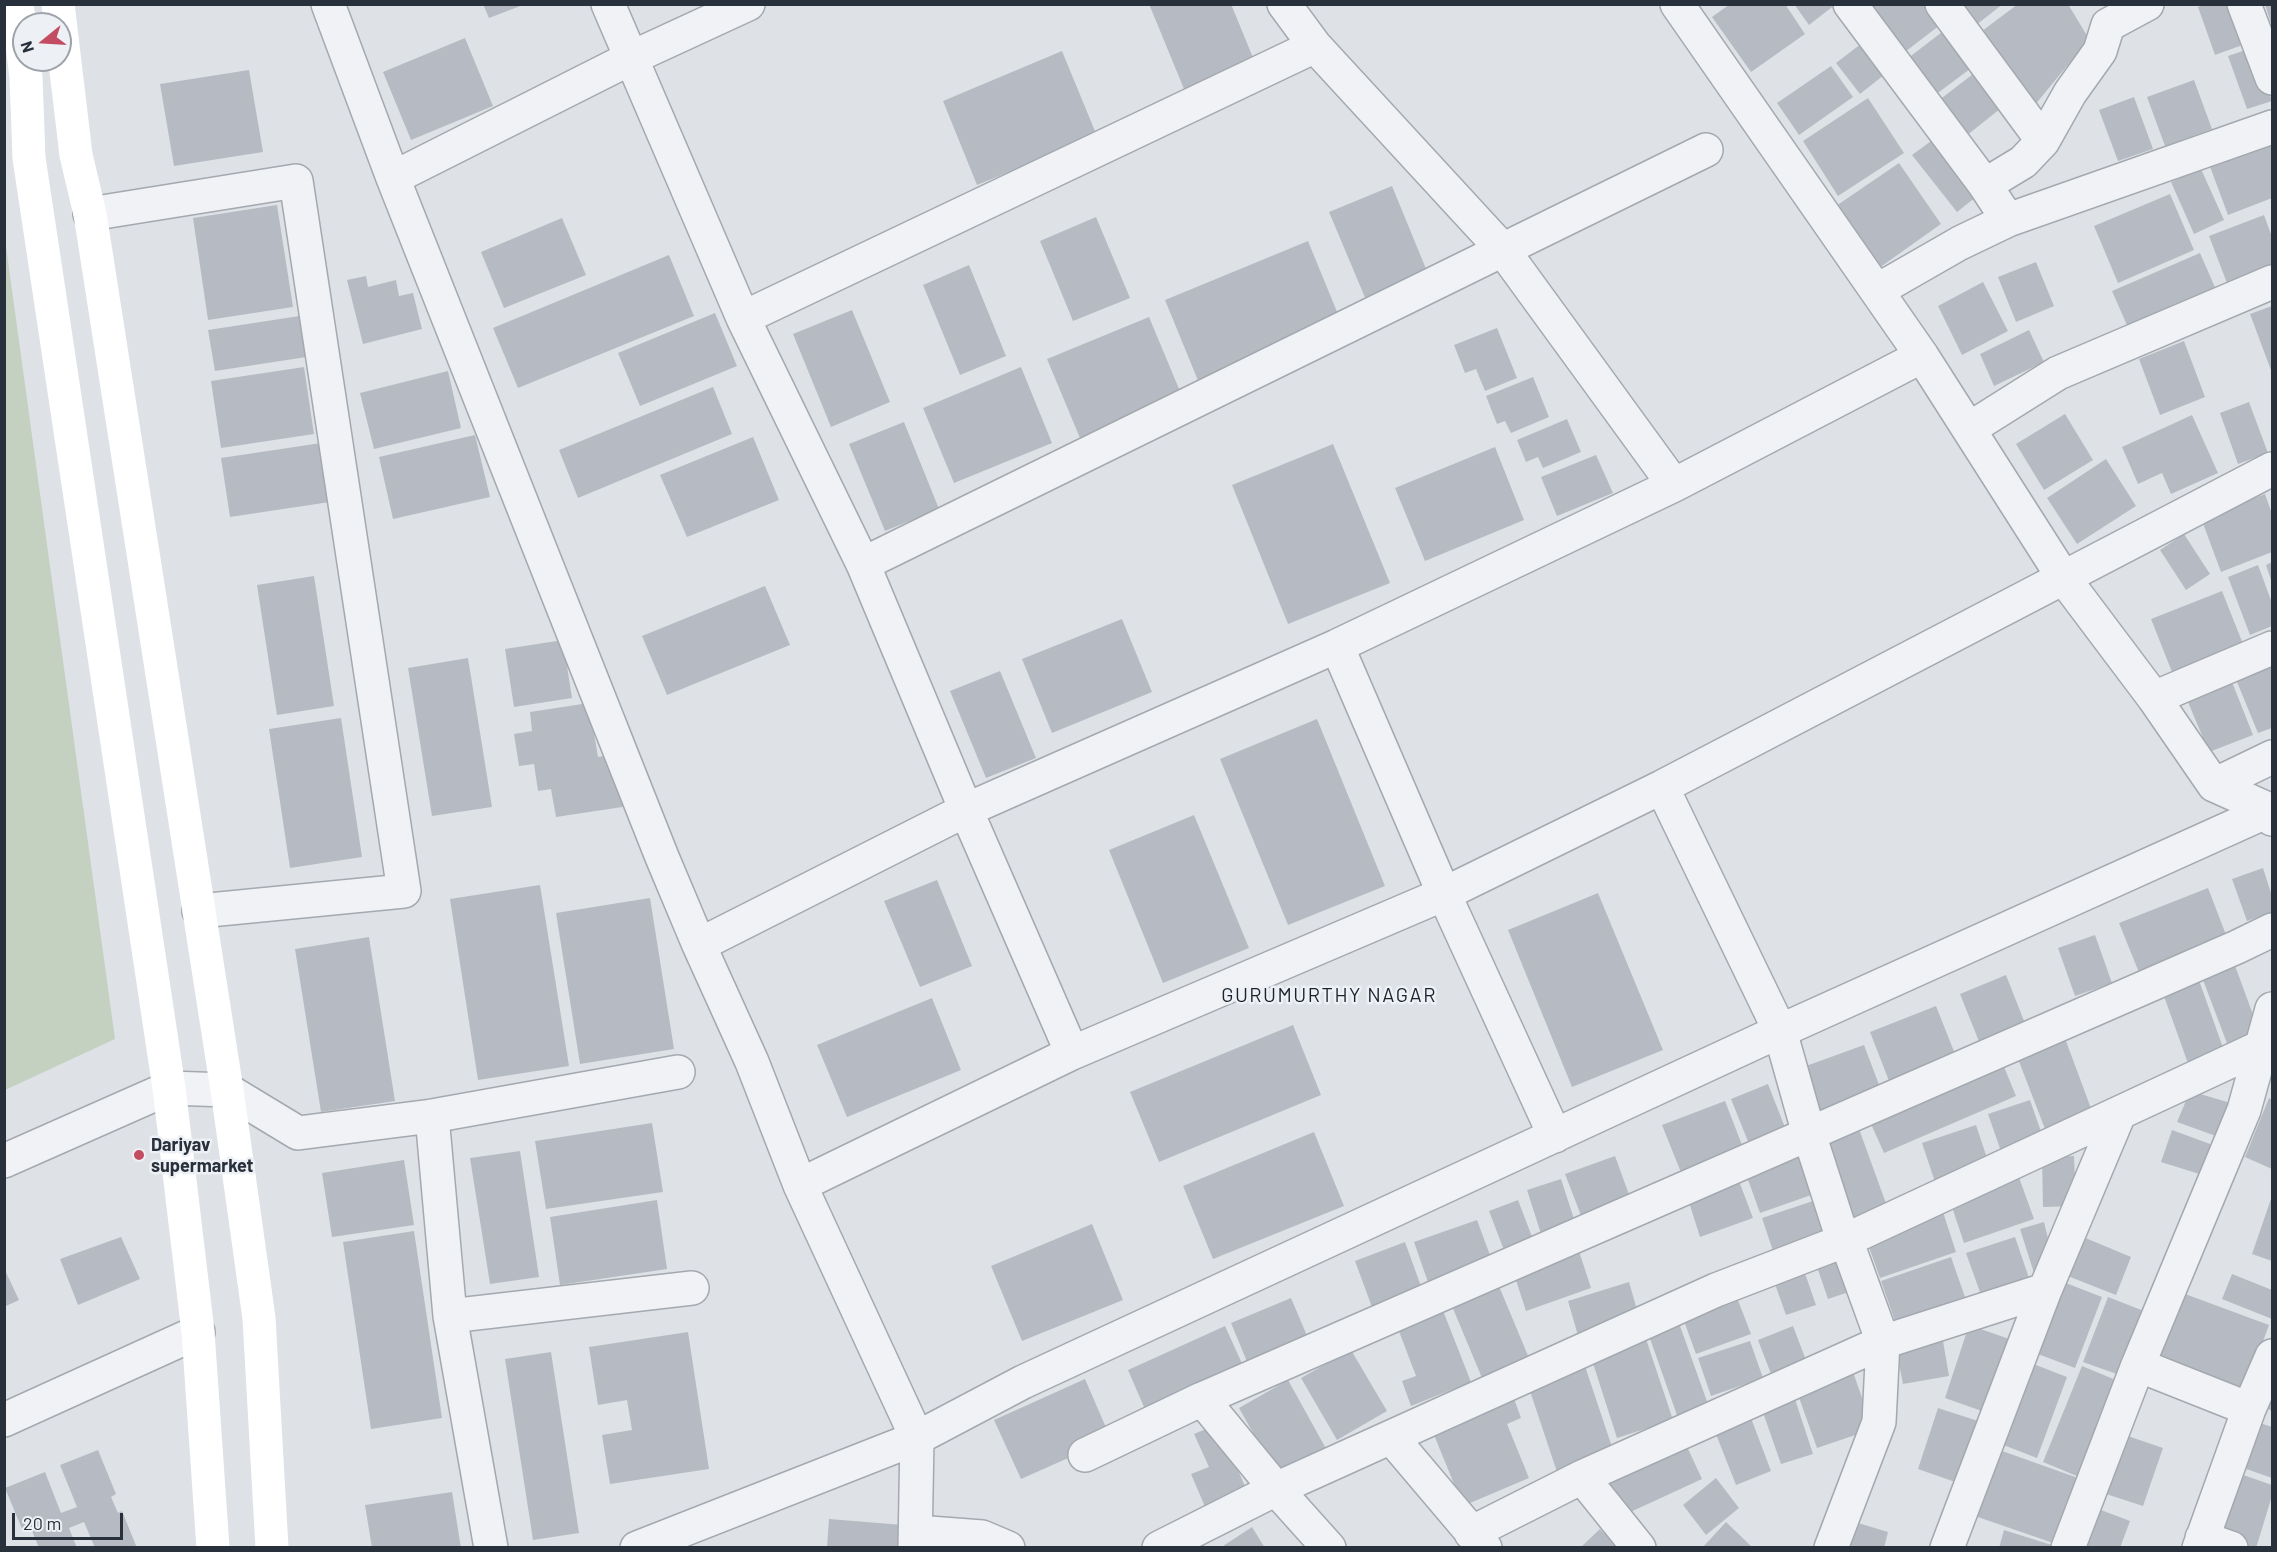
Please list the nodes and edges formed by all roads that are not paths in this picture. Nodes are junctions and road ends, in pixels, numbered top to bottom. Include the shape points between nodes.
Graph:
1 (16, 4) edge
2 (58, 4) edge
3 (328, 4) edge
4 (608, 4) edge
5 (748, 4) edge
6 (1284, 4) edge
7 (1677, 4) edge
8 (1850, 4) edge
9 (1942, 4) edge
10 (2147, 4) edge
11 (2244, 4) edge
12 (2100, 15) edge
13 (1315, 45) junction
14 (631, 58) junction
15 (2272, 78) edge
16 (2272, 127) edge
17 (2043, 141) junction
18 (1706, 150) dead end
19 (393, 178) junction
20 (1985, 185) junction
21 (90, 214) junction
22 (2008, 220) junction
23 (1503, 250) junction
24 (2272, 282) edge
25 (1878, 290) junction
26 (742, 318) junction
27 (1922, 356) junction
28 (1969, 429) junction
29 (2272, 469) edge
30 (1674, 485) junction
31 (862, 564) junction
32 (2063, 577) junction
33 (1337, 646) junction
34 (2272, 648) edge
35 (2154, 698) junction
36 (2272, 757) edge
37 (2214, 785) junction
38 (1662, 786) junction
39 (966, 810) junction
40 (2271, 814) edge
41 (1444, 894) junction
42 (199, 911) junction
43 (2272, 930) edge
44 (699, 945) junction
45 (2272, 1009) edge
46 (1780, 1031) junction
47 (2263, 1046) junction
48 (1072, 1053) junction
49 (678, 1072) dead end
50 (169, 1088) junction
51 (227, 1090) junction
52 (2120, 1114) junction
53 (432, 1116) junction
54 (1809, 1134) junction
55 (1555, 1136) junction
56 (4, 1161) edge
57 (800, 1185) junction
58 (1846, 1240) junction
59 (692, 1288) dead end
60 (2045, 1290) junction
61 (450, 1316) junction
62 (198, 1332) junction
63 (1882, 1342) junction
64 (2272, 1356) edge
65 (2138, 1365) junction
66 (1202, 1399) junction
67 (2249, 1408) junction
68 (4, 1420) edge
69 (1391, 1437) junction
70 (916, 1438) junction
71 (1084, 1455) dead end
72 (1581, 1477) junction
73 (1276, 1489) junction
74 (1198, 1539) edge
75 (915, 1540) edge
76 (1478, 1540) edge
77 (2211, 1544) edge
78 (213, 1548) edge
79 (272, 1548) edge
80 (491, 1548) edge
81 (638, 1548) edge
82 (1008, 1548) edge
83 (1159, 1548) edge
84 (1329, 1548) edge
85 (1639, 1548) edge
86 (1831, 1548) edge
87 (1947, 1548) edge
88 (2068, 1548) edge

1 - 50 street via 26,78 29,158
2 - 21 street via 76,155
3 - 19 street
4 - 14 street
5 - 14 street
6 - 13 street
7 - 25 street
8 - 20 street
9 - 17 street
10 - 12 street
11 - 15 street
12 - 17 street via 2100,51
13 - 23 street
13 - 26 street
14 - 19 street
14 - 26 street
16 - 22 street
17 - 20 street via 2023,162
18 - 23 street
19 - 44 street
20 - 22 street
21 - 42 street
21 - 42 street via 296,181 404,891
22 - 25 street
23 - 30 street
23 - 31 street
24 - 28 street via 2058,373
25 - 27 street
26 - 31 street
27 - 28 street
27 - 30 street
28 - 32 street
29 - 32 street
30 - 33 street
31 - 39 street
32 - 35 street
32 - 38 street
33 - 39 street
33 - 41 street
34 - 35 street
35 - 37 street
36 - 37 street
37 - 40 street
38 - 41 street
38 - 46 street
39 - 44 street
39 - 48 street
40 - 46 street
41 - 48 street
41 - 55 street
42 - 51 street
43 - 54 street
44 - 57 street via 752,1062
45 - 47 street
46 - 54 street
46 - 55 street
47 - 52 street
47 - 65 street via 2244,1110
48 - 57 street
49 - 53 street
50 - 51 street
50 - 56 street
50 - 62 street
51 - 53 street via 298,1133
51 - 79 street via 259,1318
52 - 58 street
52 - 60 street
53 - 61 street
54 - 58 street
54 - 66 street
55 - 70 street via 1023,1382
57 - 70 street
58 - 63 street
58 - 69 street via 1716,1290
59 - 61 street
60 - 63 street
60 - 87 street
61 - 80 street
62 - 68 street
62 - 78 street
63 - 72 street
63 - 86 street via 1879,1422
64 - 67 street
65 - 67 street
65 - 88 street
66 - 71 street
66 - 73 street
67 - 77 street
69 - 73 street
69 - 76 street
70 - 75 street
70 - 81 street
72 - 76 street
72 - 85 street
73 - 74 street
73 - 84 street
74 - 83 street
75 - 82 street via 982,1537

